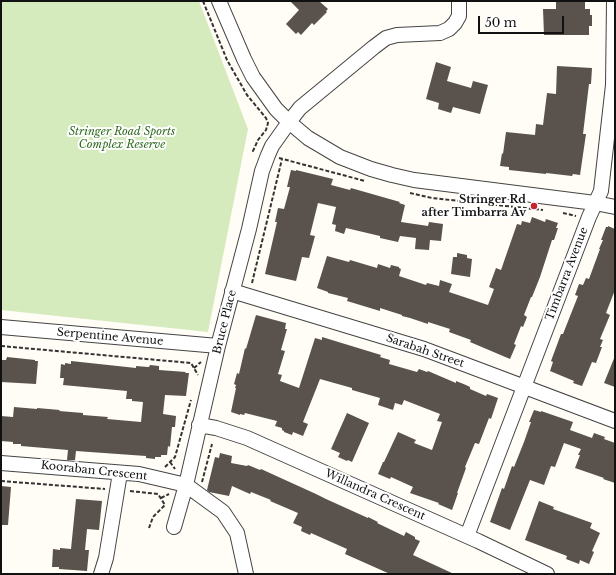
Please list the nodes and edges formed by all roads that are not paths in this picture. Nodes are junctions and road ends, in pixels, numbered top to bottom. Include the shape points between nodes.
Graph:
1 (219, 1) edge
2 (459, 1) edge
3 (614, 1) edge
4 (289, 122) junction
5 (595, 204) junction
6 (615, 207) edge
7 (232, 291) junction
8 (1, 327) edge
9 (218, 346) junction
10 (524, 387) junction
11 (615, 421) edge
12 (199, 425) junction
13 (1, 463) edge
14 (120, 473) junction
15 (186, 484) junction
16 (174, 527) dead end
17 (467, 536) junction
18 (100, 574) edge
19 (246, 574) edge
20 (547, 574) edge

1 - 4 street via 253,77 276,109
2 - 4 street, Bruce Place via 459,16 449,29 440,33 386,38 300,108
3 - 5 street, Timbarra Avenue via 613,84 601,191
4 - 5 street via 308,138 340,157 392,175
4 - 7 street, Bruce Place via 272,146 262,170
5 - 6 street
5 - 10 street, Timbarra Avenue
7 - 9 street, Bruce Place
7 - 10 street, Sarabah Street via 424,349
8 - 9 street, Serpentine Avenue
9 - 12 street, Bruce Place
10 - 11 street, Sarabah Street
10 - 17 street, Timbarra Avenue
12 - 15 street, Bruce Place
12 - 17 street, Willandra Crescent via 247,438
13 - 14 street, Kooraban Crescent
14 - 15 street, Kooraban Crescent via 140,474
14 - 18 street via 106,558
15 - 16 street, Bruce Place
15 - 19 street via 223,512 237,533
17 - 20 street, Willandra Crescent

